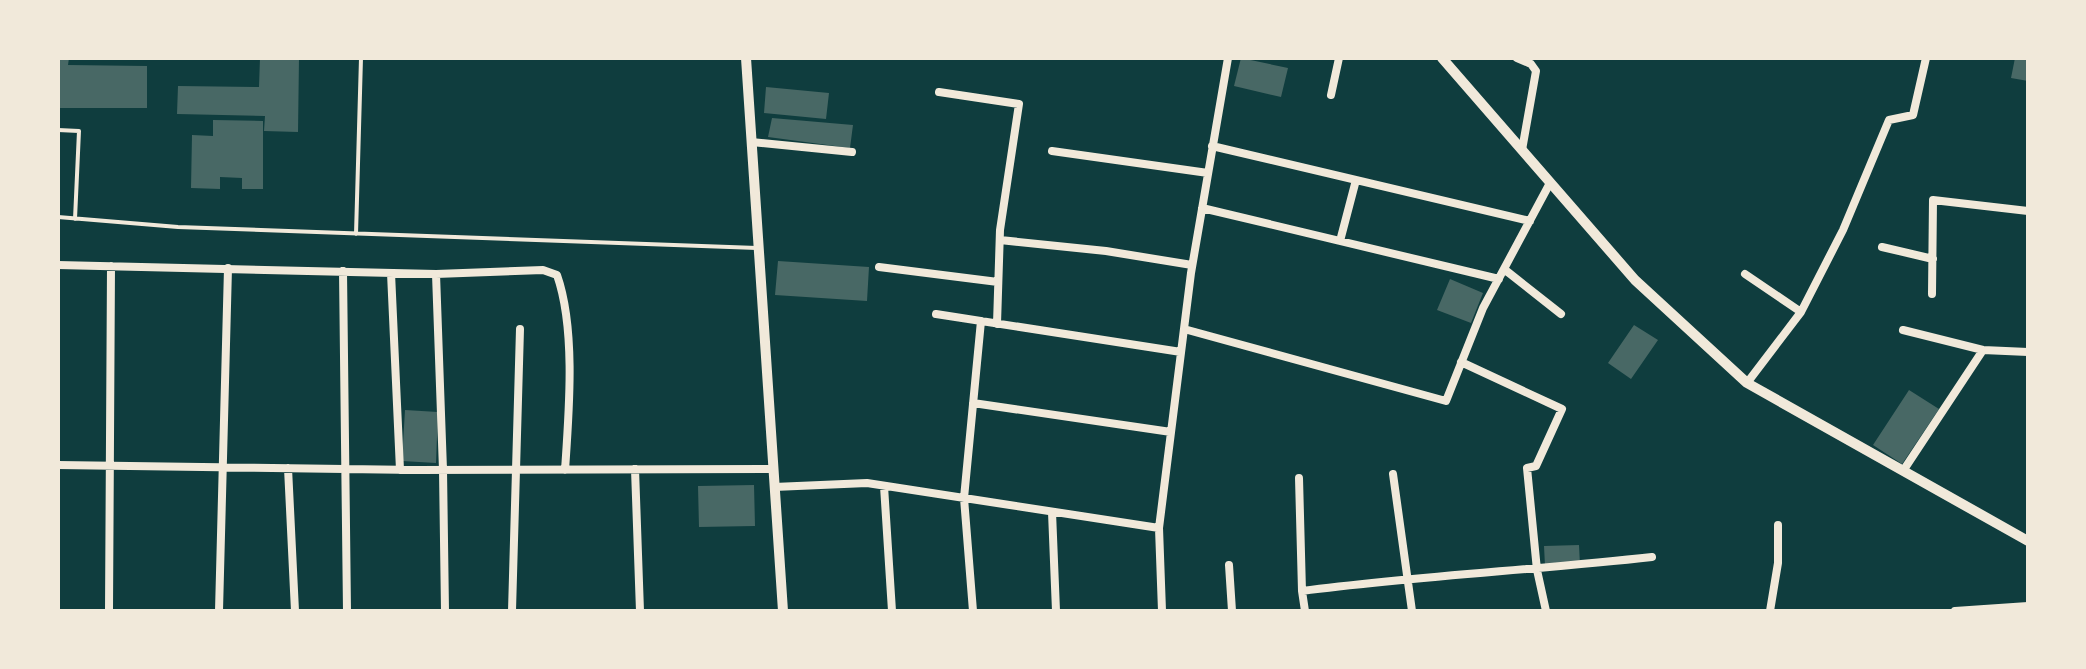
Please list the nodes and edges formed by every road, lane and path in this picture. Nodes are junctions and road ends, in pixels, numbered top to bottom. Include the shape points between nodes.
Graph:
1 (361, 58) edge
2 (746, 58) edge
3 (1228, 58) edge
4 (1339, 58) edge
5 (1442, 58) edge
6 (1517, 58) edge
7 (1926, 58) edge
8 (939, 92) dead end
9 (1331, 95) dead end
10 (58, 130) edge
11 (751, 142) junction
12 (1212, 146) junction
13 (1522, 150) junction
14 (1052, 151) dead end
15 (852, 152) dead end
16 (1208, 173) junction
17 (1356, 180) junction
18 (1550, 183) junction
19 (1202, 208) junction
20 (2028, 211) edge
21 (58, 217) edge
22 (75, 219) junction
23 (1530, 221) junction
24 (356, 234) junction
25 (1000, 240) junction
26 (1340, 241) junction
27 (1882, 247) dead end
28 (757, 248) junction
29 (1933, 259) junction
30 (58, 265) edge
31 (1192, 265) junction
32 (111, 266) junction
33 (879, 267) dead end
34 (228, 268) junction
35 (1504, 269) junction
36 (343, 271) junction
37 (391, 273) junction
38 (436, 274) junction
39 (1745, 274) dead end
40 (1499, 279) junction
41 (998, 282) junction
42 (1932, 294) dead end
43 (1801, 312) junction
44 (936, 314) dead end
45 (1561, 314) dead end
46 (981, 321) junction
47 (997, 324) junction
48 (520, 329) dead end
49 (1184, 329) junction
50 (1903, 330) dead end
51 (1983, 350) junction
52 (1181, 352) junction
53 (2028, 352) edge
54 (1461, 362) junction
55 (1747, 383) junction
56 (973, 403) junction
57 (1171, 432) junction
58 (58, 465) edge
59 (110, 466) junction
60 (222, 467) junction
61 (288, 468) junction
62 (344, 469) junction
63 (635, 469) junction
64 (772, 469) junction
65 (400, 470) junction
66 (443, 470) junction
67 (517, 470) junction
68 (565, 470) junction
69 (1903, 471) junction
70 (1393, 474) dead end
71 (1299, 478) dead end
72 (884, 486) junction
73 (774, 487) junction
74 (964, 498) junction
75 (1052, 512) junction
76 (1778, 525) dead end
77 (1159, 528) junction
78 (2028, 541) edge
79 (1652, 557) dead end
80 (1229, 565) dead end
81 (1537, 570) junction
82 (1408, 577) junction
83 (1302, 591) junction
84 (2028, 606) edge
85 (109, 611) edge
86 (219, 611) edge
87 (295, 611) edge
88 (347, 611) edge
89 (445, 611) edge
90 (512, 611) edge
91 (640, 611) edge
92 (783, 611) edge
93 (892, 611) edge
94 (973, 611) edge
95 (1056, 611) edge
96 (1162, 611) edge
97 (1232, 611) edge
98 (1305, 611) edge
99 (1412, 611) edge
100 (1546, 611) edge
101 (1770, 611) edge
102 (1955, 611) edge

1 - 24 lane
2 - 11 street
3 - 12 street
4 - 9 street
5 - 13 street
6 - 13 street via 1536,71
7 - 43 street via 1913,115 1889,120 1843,230
8 - 25 street via 1019,104
10 - 22 lane via 79,131
11 - 15 street
11 - 28 street
12 - 16 street
12 - 17 street
13 - 18 street
14 - 16 street
16 - 19 street
17 - 23 street
17 - 26 street
18 - 23 street
18 - 55 street via 1635,280
19 - 26 street
19 - 31 street
20 - 29 street via 1933,200
21 - 22 lane
22 - 24 lane
23 - 35 street
24 - 28 lane
25 - 31 street
25 - 41 street
26 - 40 street
27 - 29 street
28 - 64 street
29 - 42 street
30 - 32 street
31 - 49 street
32 - 34 street
32 - 59 street
33 - 41 street
34 - 36 street
34 - 60 street
35 - 40 street
35 - 45 street
36 - 37 street
36 - 62 street
37 - 38 street
37 - 65 street
38 - 66 street
38 - 68 street via 543,270 557,275 564,293 568,358
39 - 43 street
40 - 54 street
41 - 47 street
43 - 55 street
44 - 46 street
46 - 47 street
46 - 56 street
47 - 52 street
48 - 67 street
49 - 52 street
49 - 54 street via 1446,401
50 - 51 street
51 - 53 street
51 - 69 street
52 - 57 street
54 - 81 street via 1562,409 1536,466 1527,468
55 - 69 street
56 - 57 street
56 - 74 street
57 - 77 street
58 - 59 street
59 - 60 street
59 - 85 street
60 - 61 street
60 - 86 street
61 - 62 street
61 - 87 street
62 - 65 street
62 - 88 street
63 - 64 street
63 - 68 street
63 - 91 street
64 - 73 street
65 - 66 street
66 - 67 street
66 - 89 street
67 - 68 street
67 - 90 street
69 - 78 street
70 - 82 street
71 - 83 street
72 - 73 street
72 - 74 street
72 - 93 street
73 - 92 street
74 - 75 street
74 - 94 street
75 - 77 street
75 - 95 street
76 - 101 street
77 - 96 street
79 - 81 street
80 - 97 street
81 - 82 street
81 - 100 street
82 - 83 street
82 - 99 street
83 - 98 street
84 - 102 street

